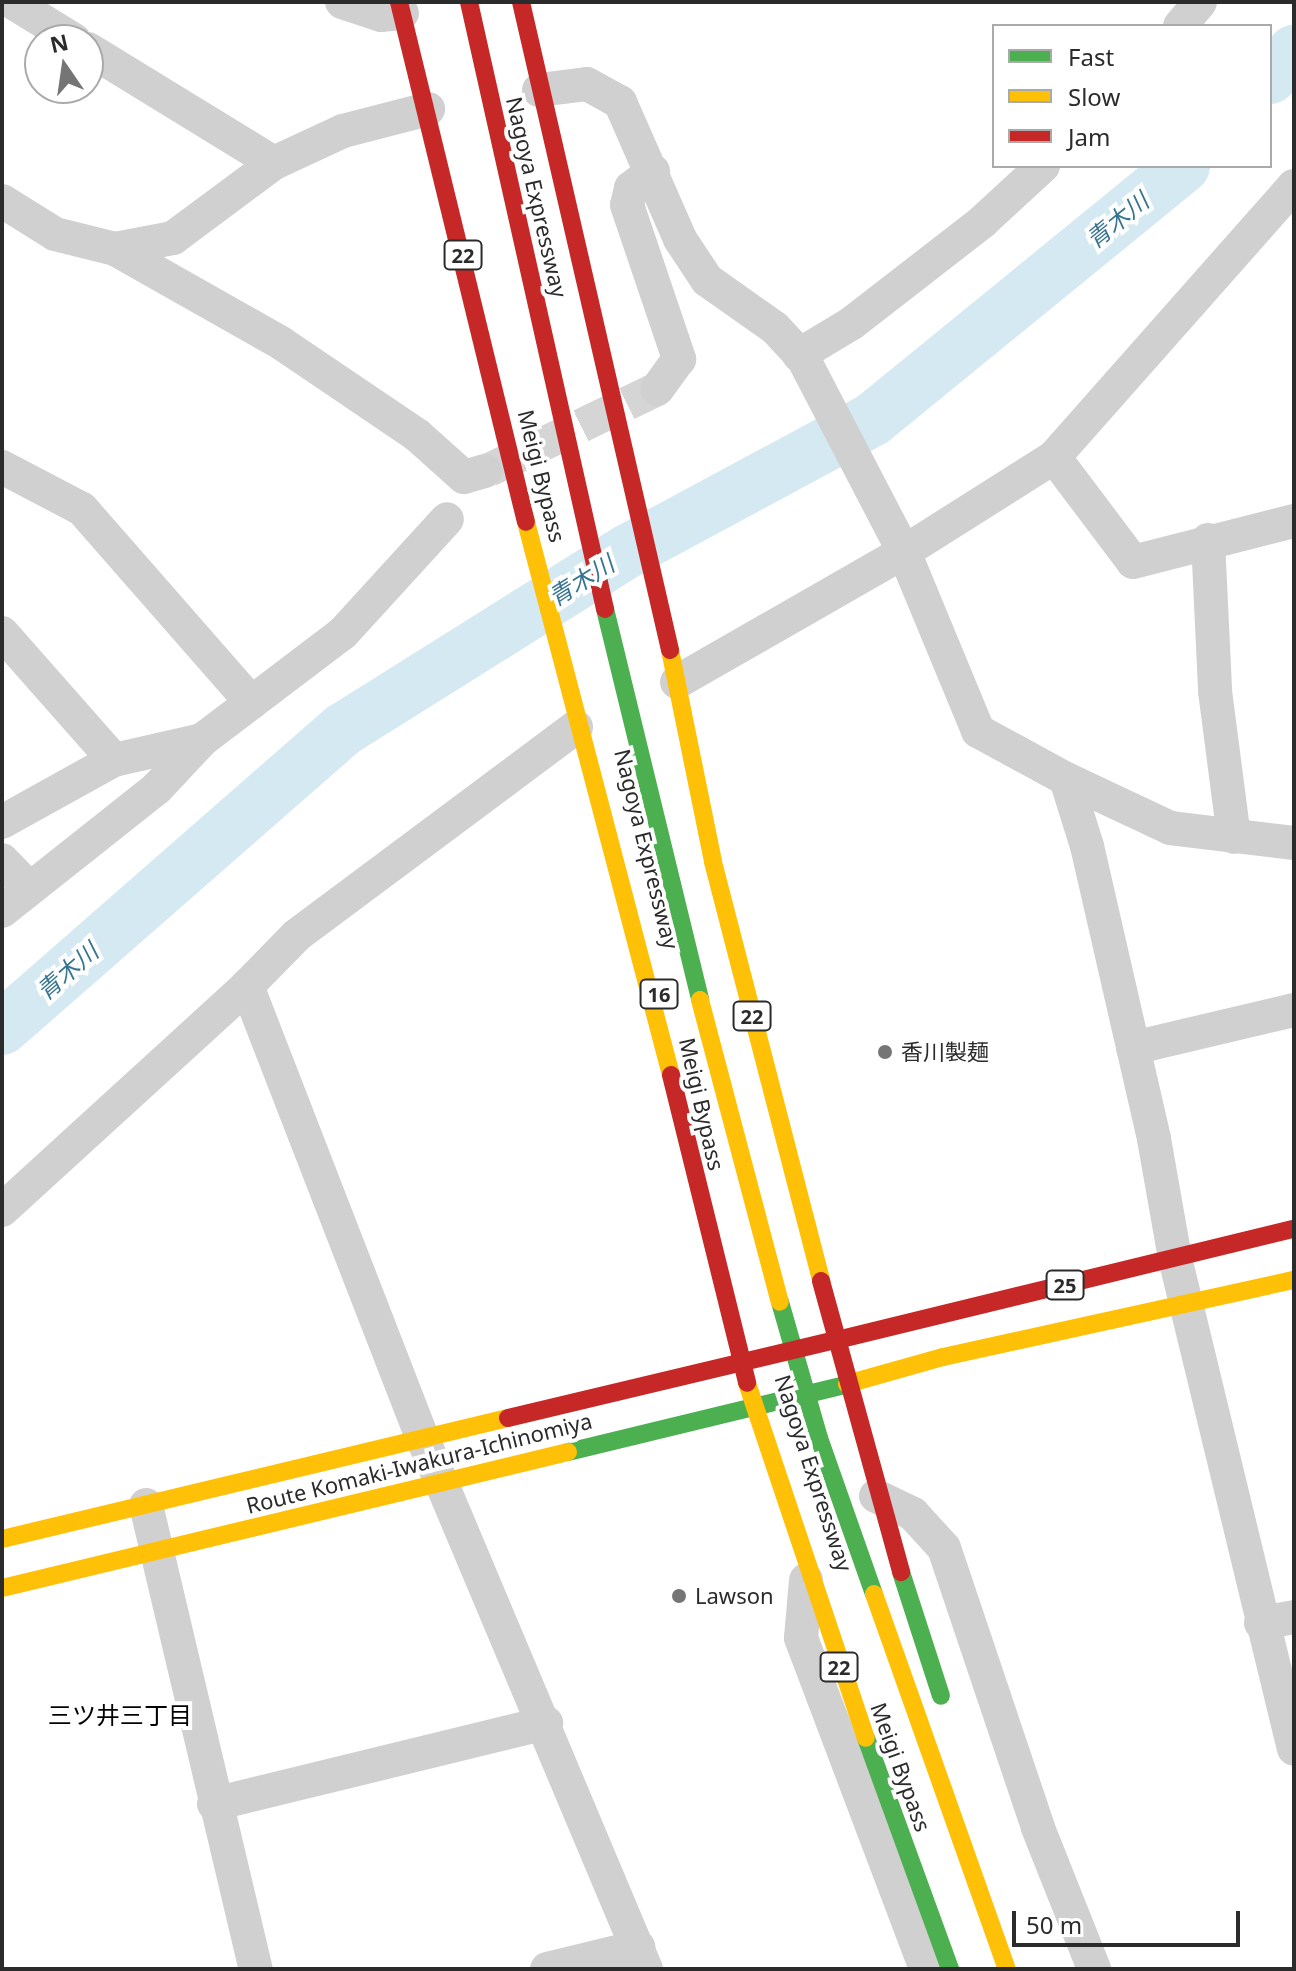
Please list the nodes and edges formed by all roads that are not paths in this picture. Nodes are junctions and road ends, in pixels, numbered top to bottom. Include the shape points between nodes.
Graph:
1 (11, 2) edge
2 (342, 2) edge
3 (469, 2) edge
4 (521, 2) edge
5 (1200, 2) edge
6 (405, 6) edge
7 (2, 14) edge
8 (47, 24) edge
9 (1182, 24) edge
10 (104, 59) edge
11 (539, 90) junction
12 (428, 109) junction
13 (274, 163) junction
14 (1041, 168) edge
15 (653, 171) junction
16 (1294, 186) edge
17 (2, 201) edge
18 (115, 249) junction
19 (801, 356) junction
20 (657, 389) tunnel mouth
21 (1054, 457) junction
22 (2, 467) edge
23 (485, 471) tunnel mouth
24 (447, 519) dead end
25 (1294, 521) edge
26 (1208, 540) junction
27 (904, 552) junction
28 (2, 633) edge
29 (677, 682) junction
30 (251, 702) junction
31 (572, 711) junction
32 (202, 740) junction
33 (114, 760) junction
34 (1066, 779) junction
35 (2, 822) edge
36 (1234, 837) junction
37 (1294, 843) edge
38 (2, 860) edge
39 (28, 887) junction
40 (2, 911) edge
41 (247, 986) junction
42 (1294, 1010) edge
43 (1133, 1048) junction
44 (2, 1210) edge
45 (1294, 1229) edge
46 (1175, 1258) junction
47 (1294, 1280) edge
48 (1187, 1305) junction
49 (837, 1340) junction
50 (740, 1362) junction
51 (847, 1384) junction
52 (754, 1405) junction
53 (423, 1439) junction
54 (445, 1482) junction
55 (876, 1496) junction
56 (146, 1505) junction
57 (2, 1539) edge
58 (157, 1551) junction
59 (807, 1574) junction
60 (2, 1588) edge
61 (1278, 1620) edge
62 (947, 1715) dead end
63 (546, 1723) junction
64 (1294, 1749) edge
65 (214, 1804) junction
66 (642, 1958) edge
67 (256, 1969) edge
68 (547, 1969) edge
69 (926, 1969) edge
70 (950, 1969) edge
71 (961, 1969) edge
72 (1007, 1969) edge
73 (1094, 1969) edge

1 - 7 street
1 - 8 street
2 - 6 street via 381,15
3 - 72 main road, Nagoya Expressway / 16 via 604,606 737,1153 819,1438
4 - 11 main road, 22
5 - 9 street
6 - 12 main road, Meigi Bypass / 22
6 - 71 main road, Nagoya Expressway / 16 via 779,1453
10 - 13 street
11 - 15 street via 587,84 620,102
11 - 29 main road, 22
12 - 13 street via 343,131
12 - 31 main road, Meigi Bypass / 22
13 - 18 street via 173,238
14 - 19 street via 982,222
15 - 19 street via 680,239 707,280 775,328
15 - 20 street via 631,188 627,205 679,359
16 - 21 street
17 - 18 street via 55,234
18 - 23 street via 281,343 417,435 464,477
19 - 27 street
21 - 26 street via 1133,562
21 - 27 street
22 - 30 street via 82,509
24 - 30 street via 343,633
25 - 26 street
26 - 36 street via 1215,691
27 - 29 street
27 - 34 street via 978,731
28 - 33 street
29 - 49 main road, 22 via 713,862
30 - 32 street
31 - 41 street via 296,936
31 - 50 main road, Meigi Bypass / 22 via 659,1026
32 - 33 street
32 - 39 street via 157,788
33 - 35 street
34 - 36 street via 1170,828
34 - 43 street
36 - 37 street
38 - 39 street
39 - 40 street
41 - 44 street
41 - 53 street
42 - 43 street
43 - 46 street
45 - 46 main road, 25
46 - 48 street
46 - 49 main road, 25
47 - 48 main road, 25
48 - 51 main road, 25 via 943,1357
48 - 61 street
49 - 50 main road, Route Komaki-Iwakura-Ichinomiya
49 - 51 main road, 22
50 - 52 main road, Meigi Bypass / 22
50 - 53 main road, Route Komaki-Iwakura-Ichinomiya
51 - 52 main road, Route Komaki-Iwakura-Ichinomiya
51 - 55 main road, 22
52 - 54 main road, Route Komaki-Iwakura-Ichinomiya
52 - 59 main road, Meigi Bypass / 22
53 - 54 street
53 - 56 main road, Route Komaki-Iwakura-Ichinomiya
54 - 58 main road, Route Komaki-Iwakura-Ichinomiya
54 - 63 street
55 - 62 main road, 22
55 - 73 street via 913,1514 944,1548 1038,1828
56 - 57 main road, Route Komaki-Iwakura-Ichinomiya
56 - 58 street
58 - 60 main road, Route Komaki-Iwakura-Ichinomiya
58 - 65 street
59 - 69 street via 801,1638
59 - 70 main road, Meigi Bypass / 22
61 - 64 street
63 - 65 street
63 - 66 street
65 - 67 street
66 - 68 street

